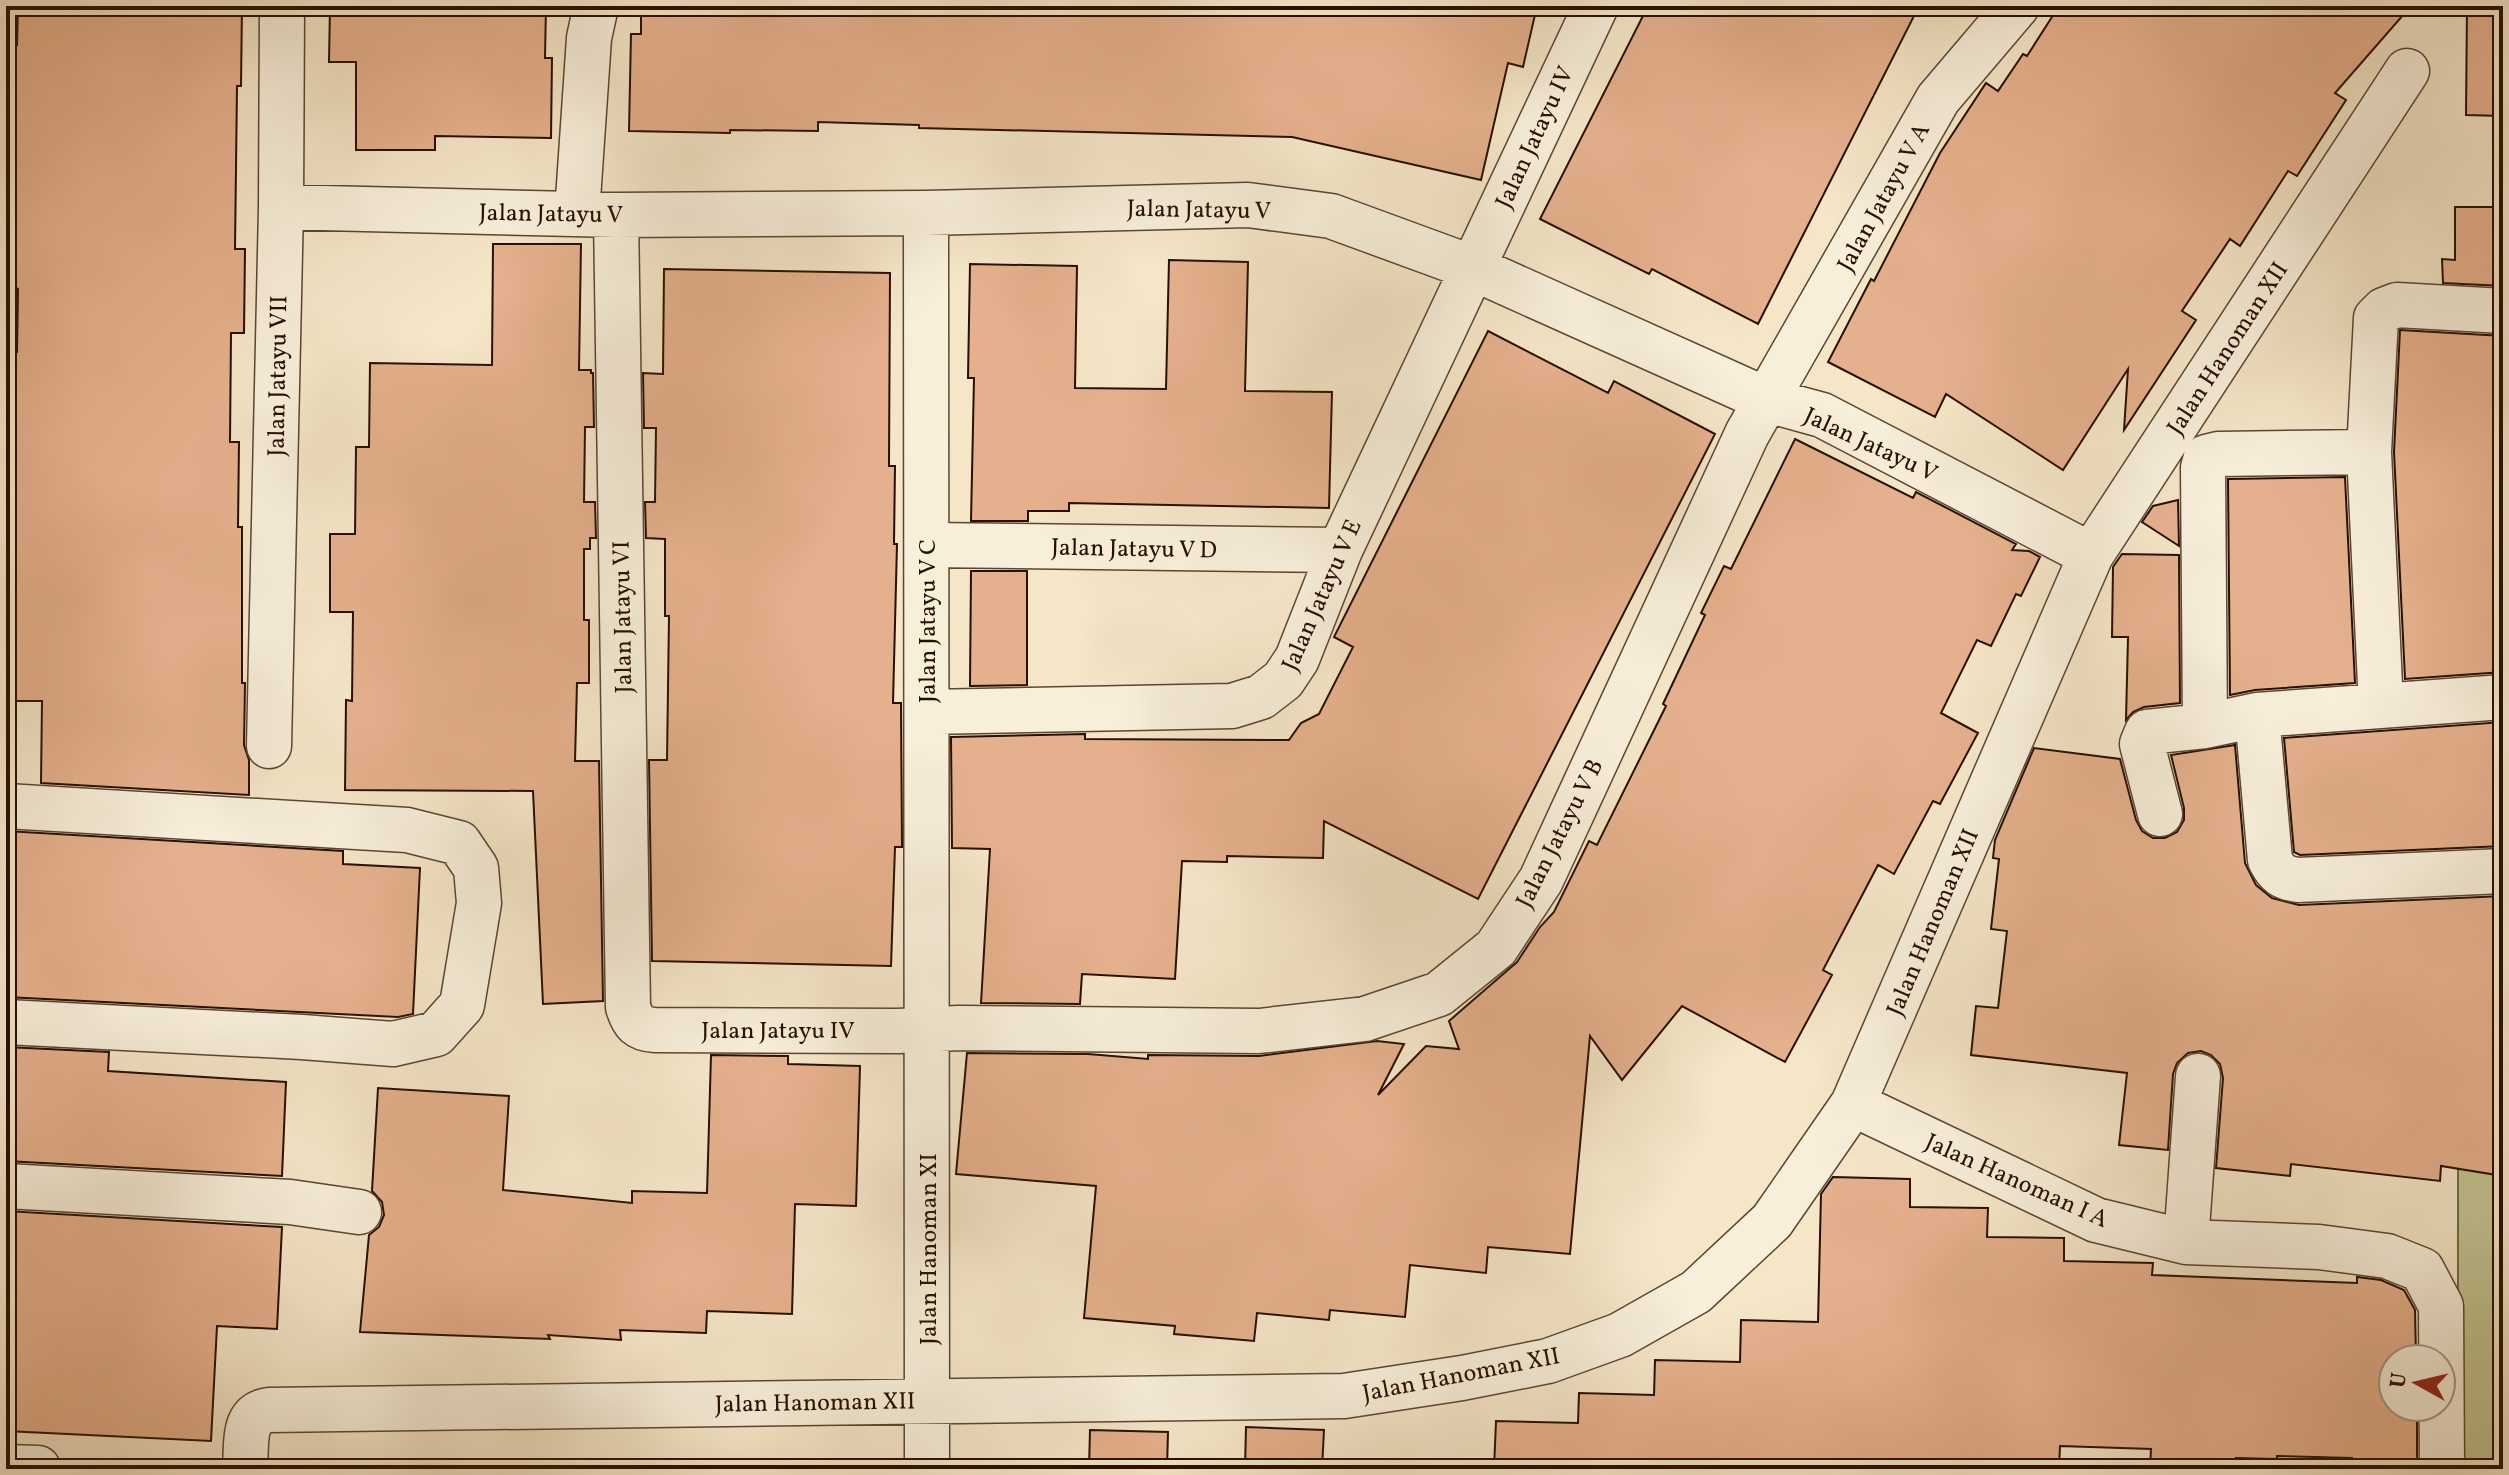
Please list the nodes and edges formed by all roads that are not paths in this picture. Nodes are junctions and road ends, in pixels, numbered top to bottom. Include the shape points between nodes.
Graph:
1 (282, 6) edge
2 (596, 6) edge
3 (1596, 6) edge
4 (2017, 6) edge
5 (2407, 71) dead end
6 (281, 207) junction
7 (926, 213) junction
8 (596, 214) junction
9 (1473, 268) junction
10 (2503, 311) edge
11 (1767, 400) junction
12 (2369, 452) junction
13 (927, 545) junction
14 (1340, 550) junction
15 (2091, 555) junction
16 (2503, 697) edge
17 (2381, 706) junction
18 (927, 712) junction
19 (2257, 715) junction
20 (2205, 726) junction
21 (269, 746) dead end
22 (6, 806) edge
23 (2160, 814) dead end
24 (2503, 871) edge
25 (632, 1019) joint
26 (6, 1022) edge
27 (929, 1030) junction
28 (2198, 1076) dead end
29 (1853, 1104) junction
30 (6, 1186) edge
31 (359, 1212) dead end
32 (2186, 1242) junction
33 (927, 1400) junction
34 (6, 1467) edge
35 (38, 1468) edge
36 (245, 1469) edge
37 (927, 1469) edge
38 (2442, 1469) edge

1 - 6 street, Jalan Jatayu VII
2 - 8 street, Jalan Jatayu VI via 589,38
3 - 9 street, Jalan Jatayu IV
4 - 11 street, Jalan Jatayu V A via 1938,99
5 - 15 street, Jalan Hanoman XII
6 - 8 street, Jalan Jatayu V
6 - 21 street, Jalan Jatayu VII
7 - 8 street, Jalan Jatayu V
7 - 9 street, Jalan Jatayu V via 1248,205 1331,216
7 - 13 street, Jalan Jatayu V C
8 - 25 street, Jalan Jatayu VI
9 - 11 street, Jalan Jatayu V
9 - 14 street, Jalan Jatayu V E
10 - 12 street via 2397,305 2376,318
11 - 15 street, Jalan Jatayu V via 1822,415
11 - 27 street, Jalan Jatayu V B via 1541,880 1496,948 1439,994 1365,1019 1259,1031
12 - 17 street
12 - 20 street via 2206,457
13 - 14 street, Jalan Jatayu V D
13 - 18 street, Jalan Jatayu V C
14 - 18 street, Jalan Jatayu V E via 1297,659 1283,680 1261,697 1232,706
15 - 29 street, Jalan Hanoman XII
16 - 17 street
17 - 19 street
18 - 27 street, Jalan Jatayu V C
19 - 20 street
19 - 24 street via 2270,860 2276,872 2298,880
20 - 23 street via 2147,732 2142,744
22 - 26 street via 405,844 459,843 476,868 479,903 462,1005 436,1034 393,1044
25 - 27 street, Jalan Jatayu IV via 655,1030
27 - 33 street, Jalan Hanoman XI
28 - 32 street
29 - 32 street, Jalan Hanoman I A via 2096,1220
29 - 33 street, Jalan Hanoman XII via 1772,1221 1696,1292 1620,1335 1548,1361 1344,1396
30 - 31 street via 290,1202
32 - 38 street, Jalan Hanoman I A via 2319,1247 2387,1256 2422,1270 2441,1306
33 - 36 street, Jalan Hanoman XII via 258,1411 248,1428
33 - 37 street, Jalan Hanoman XI
34 - 35 street

